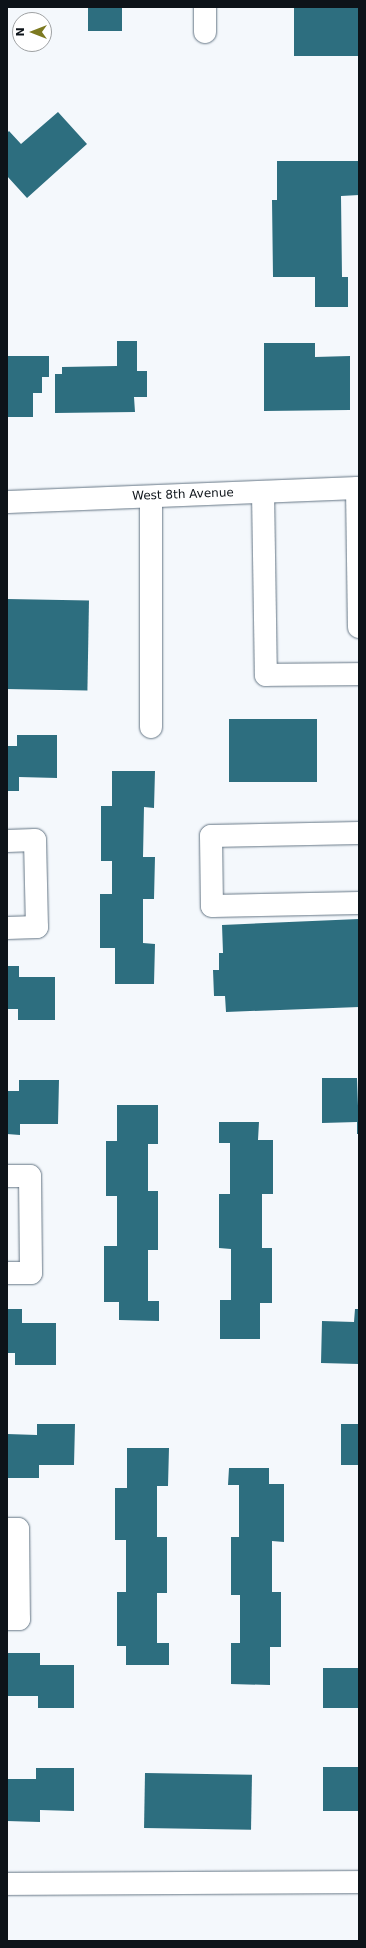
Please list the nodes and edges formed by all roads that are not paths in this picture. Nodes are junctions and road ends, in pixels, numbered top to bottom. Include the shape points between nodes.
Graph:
1 (205, 7) edge
2 (205, 32) dead end
3 (358, 488) edge
4 (263, 492) junction
5 (150, 496) junction
6 (7, 502) edge
7 (359, 627) edge
8 (359, 674) edge
9 (151, 727) dead end
10 (359, 833) edge
11 (7, 841) edge
12 (359, 903) edge
13 (7, 928) edge
14 (7, 1176) edge
15 (7, 1273) edge
16 (7, 1529) edge
17 (7, 1619) edge
18 (359, 1882) edge
19 (7, 1884) edge

1 - 2 street
3 - 4 street, West 8th Avenue
3 - 7 street
4 - 5 street, West 8th Avenue
4 - 8 street via 266,675
5 - 6 street, West 8th Avenue
5 - 9 street
10 - 12 street via 211,836 212,906
11 - 13 street via 35,840 37,927
14 - 15 street via 30,1176 31,1273
16 - 17 street via 18,1529 19,1619
18 - 19 street

